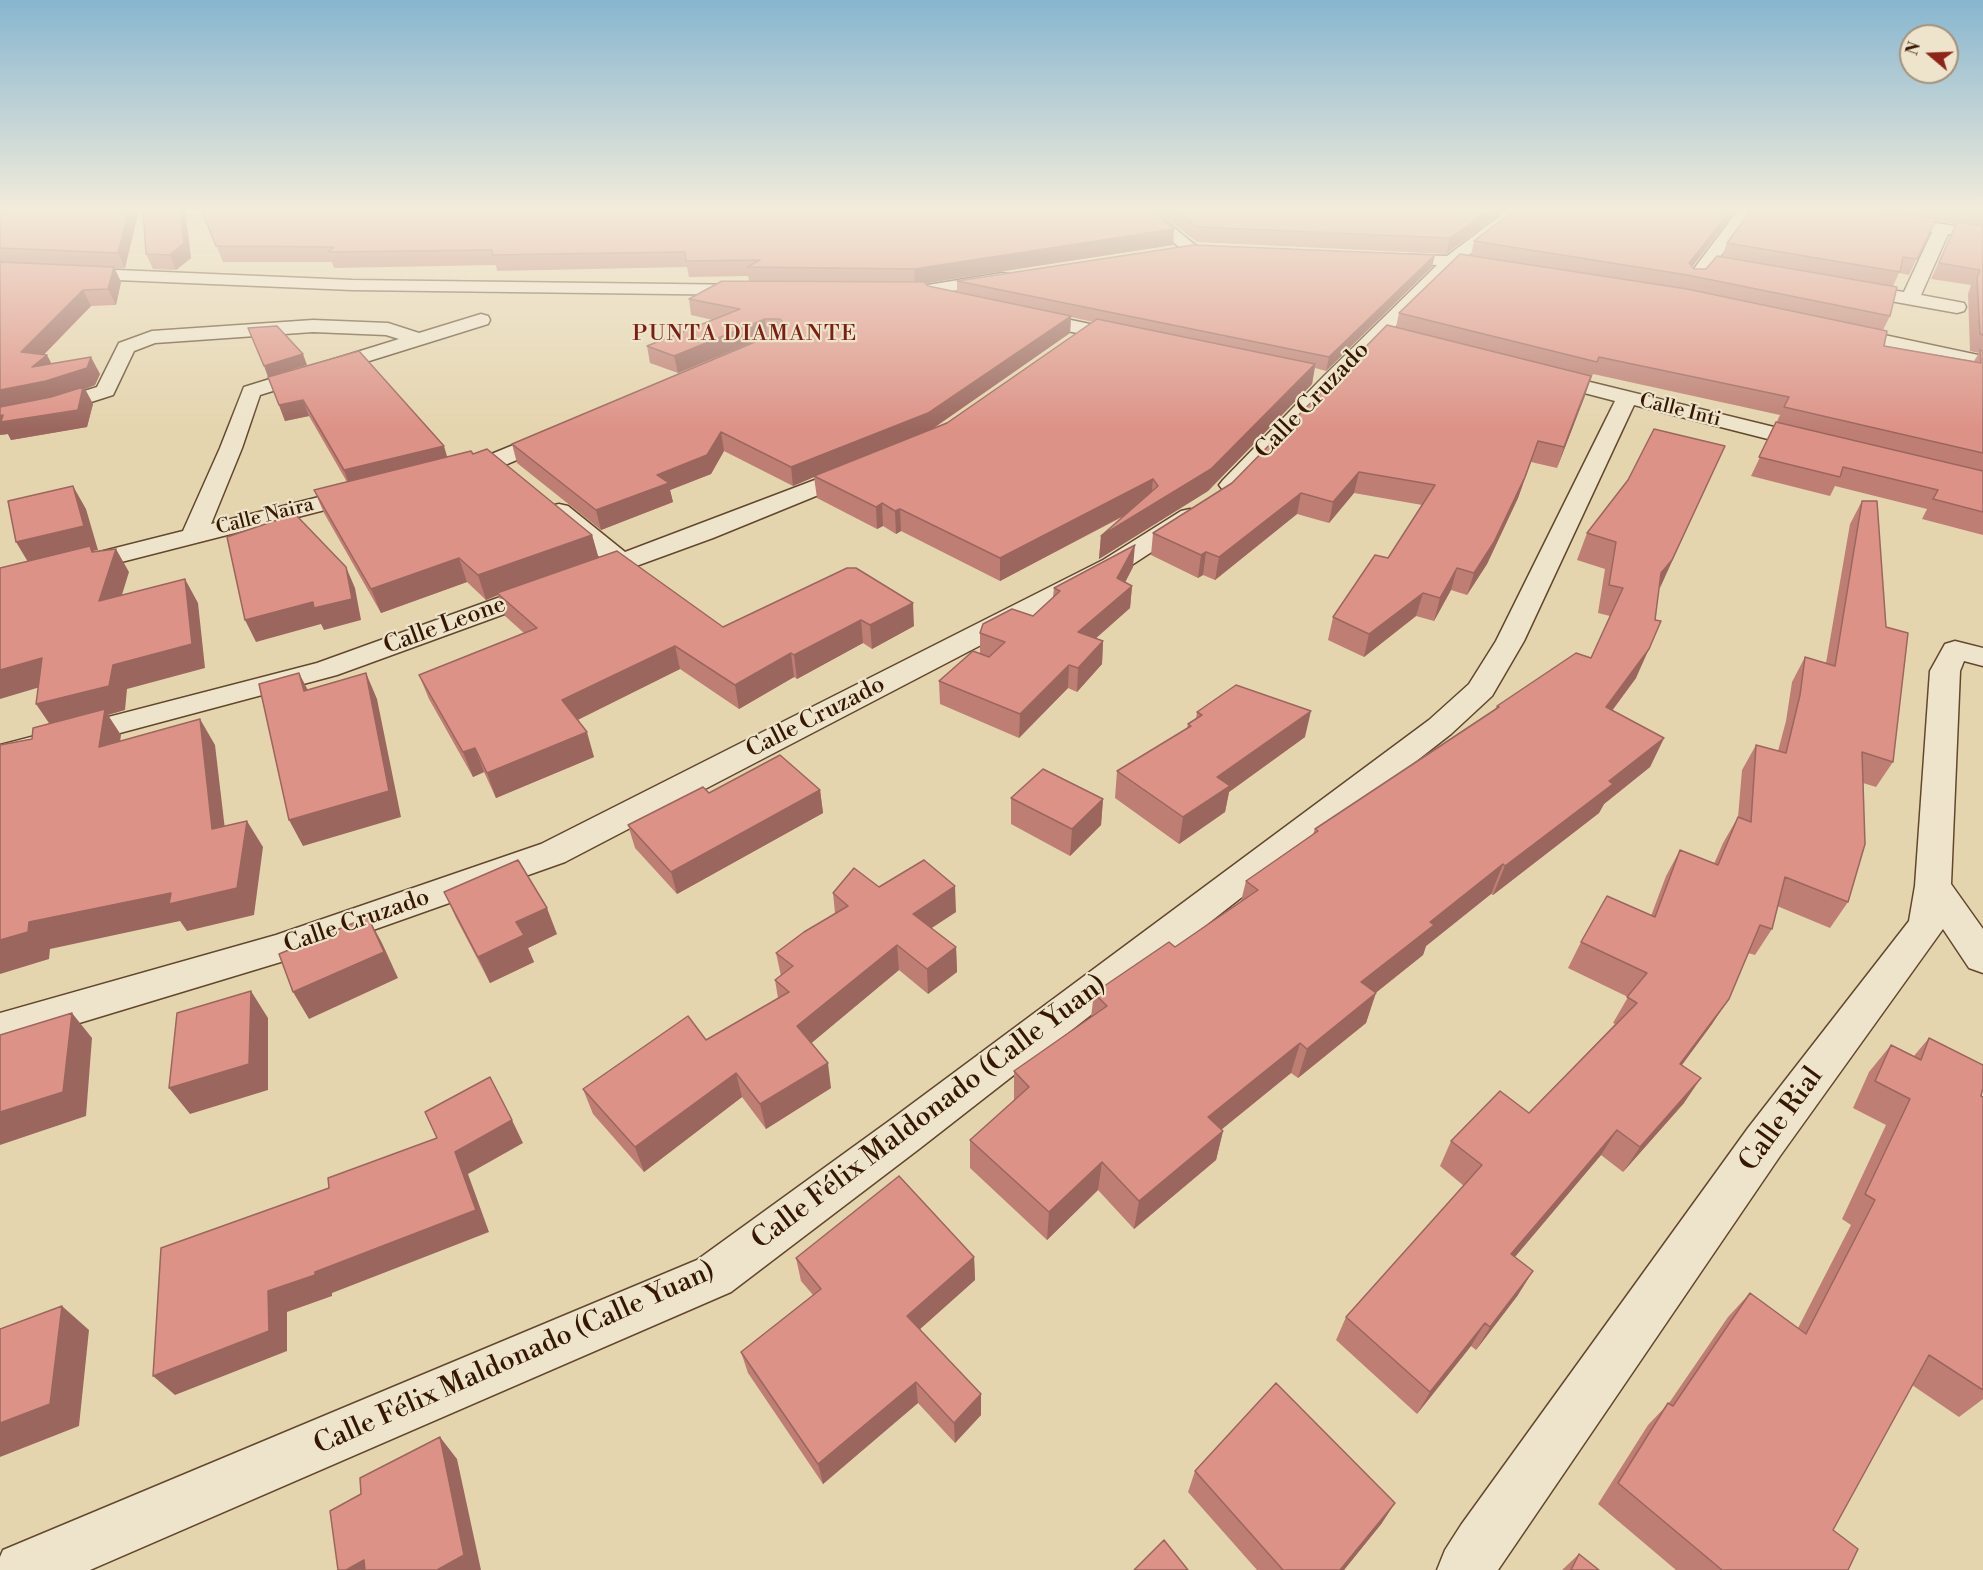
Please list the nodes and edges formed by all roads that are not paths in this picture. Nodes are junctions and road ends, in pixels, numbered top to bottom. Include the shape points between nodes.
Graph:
1 (288, 282) edge
2 (978, 282) edge
3 (1434, 282) edge
4 (1692, 282) edge
5 (1918, 282) edge
6 (1830, 285) edge
7 (773, 290) edge
8 (880, 292) edge
9 (915, 292) junction
10 (1658, 294) edge
11 (1681, 298) junction
12 (1910, 299) junction
13 (1704, 303) edge
14 (970, 304) edge
15 (1957, 308) dead end
16 (1014, 314) edge
17 (481, 320) dead end
18 (1820, 327) edge
19 (1091, 330) junction
20 (418, 339) junction
21 (1149, 342) edge
22 (1063, 351) edge
23 (1983, 362) edge
24 (1525, 372) edge
25 (1627, 398) junction
26 (0, 417) edge
27 (572, 428) edge
28 (1834, 448) edge
29 (885, 460) edge
30 (439, 474) edge
31 (381, 488) edge
32 (542, 496) edge
33 (195, 534) junction
34 (621, 562) junction
35 (0, 585) edge
36 (1983, 657) edge
37 (0, 755) edge
38 (1933, 886) junction
39 (1983, 958) edge
40 (0, 1030) edge
41 (23, 1570) edge
42 (1465, 1570) edge

1 - 7 street
2 - 9 street
3 - 40 street, Calle Cruzado via 1389,337 1320,377 1218,498 1112,566 553,854 281,948
4 - 11 street
5 - 12 street
6 - 12 street
8 - 9 street
9 - 14 street
10 - 11 street
11 - 13 street
12 - 15 street
16 - 19 street
17 - 20 street, Calle Naira
18 - 23 street
19 - 21 street
19 - 22 street
20 - 26 street via 388,329 313,326 152,337 126,347 105,391 60,406
20 - 33 street, Calle Naira via 251,392
24 - 25 street, Calle Inti
25 - 28 street, Calle Inti
25 - 41 street, Calle Félix Maldonado (Calle Yuan) via 1510,641 1481,690 1421,741 714,1276
27 - 30 street via 506,467
29 - 34 street, Calle Leone
31 - 33 street, Calle Naira
32 - 34 street
33 - 35 street, Calle Naira
34 - 37 street, Calle Leone via 327,669
36 - 38 street, Calle Rial via 1956,650 1945,671
38 - 39 street
38 - 42 street, Calle Rial via 1928,926 1764,1142

